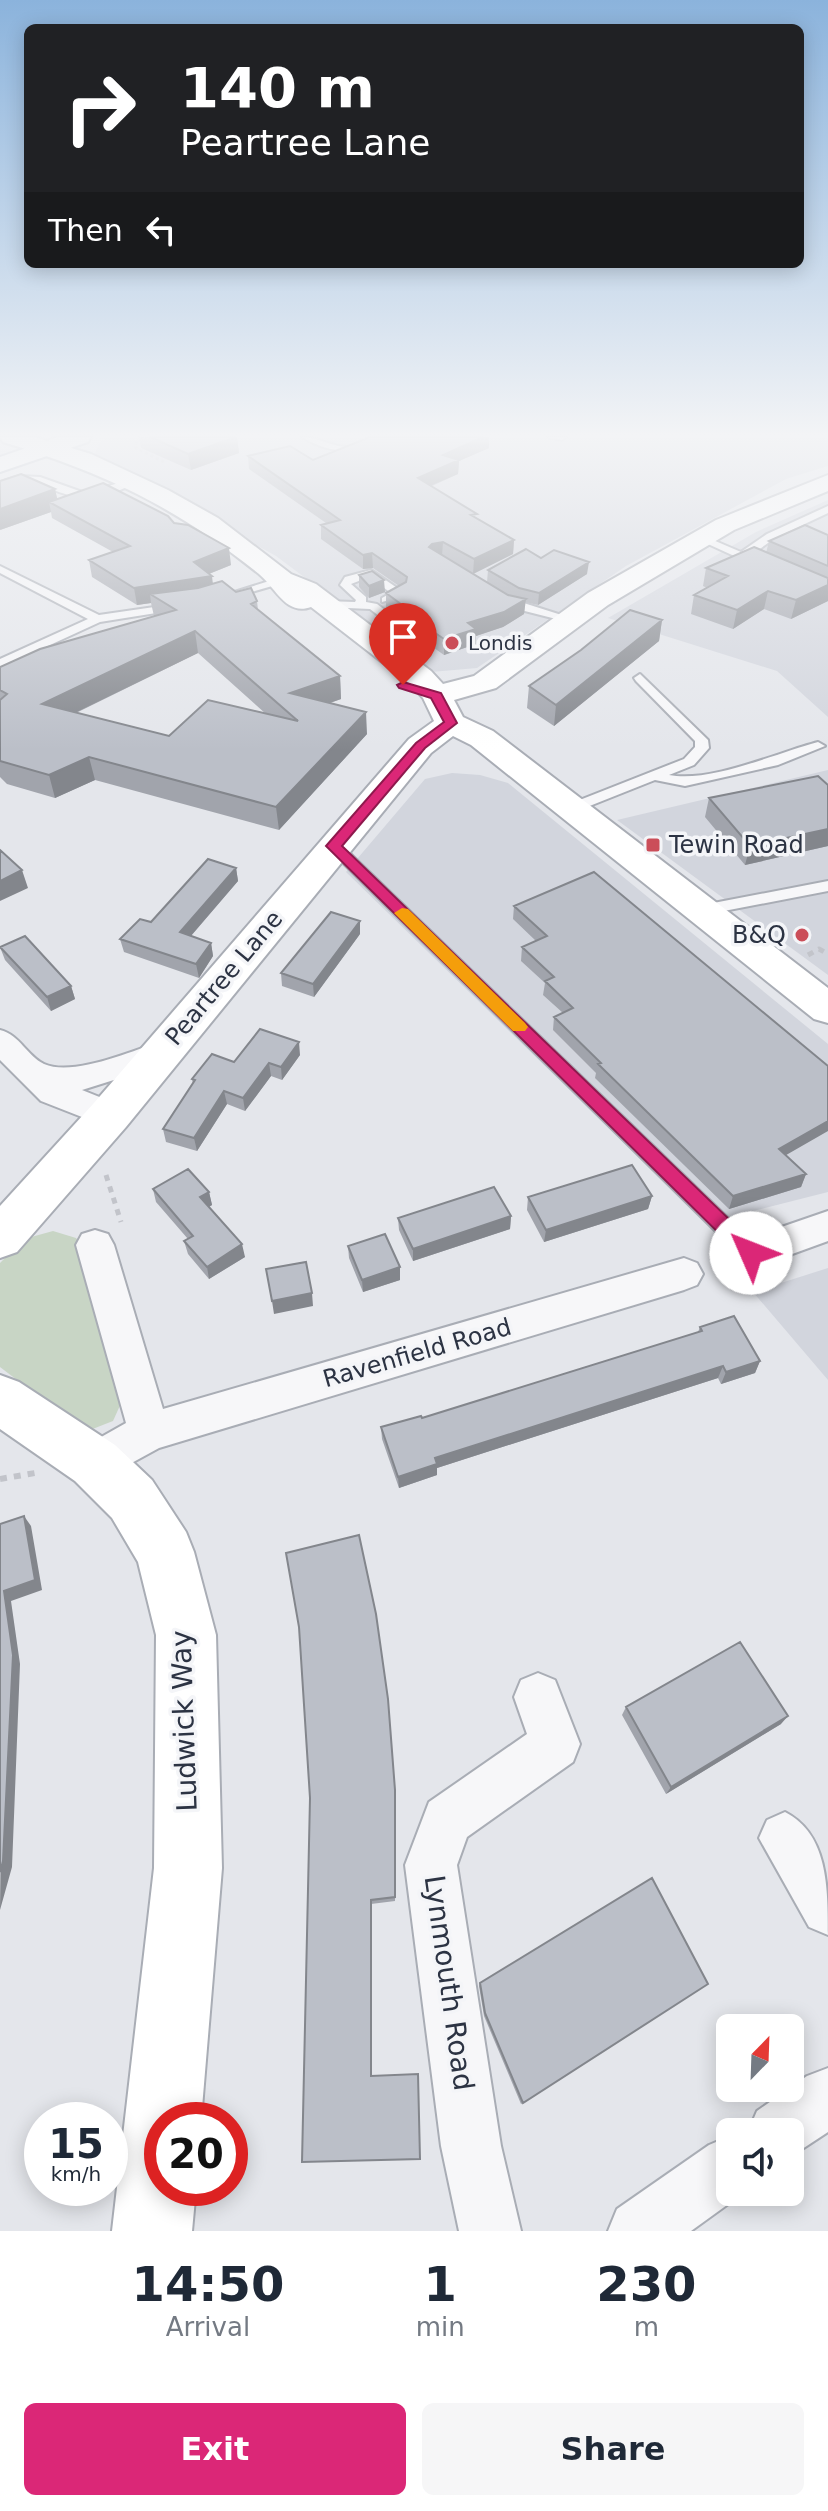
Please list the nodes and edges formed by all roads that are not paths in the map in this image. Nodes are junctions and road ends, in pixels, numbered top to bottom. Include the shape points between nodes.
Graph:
1 (222, 541) edge
2 (698, 541) edge
3 (707, 541) edge
4 (764, 541) edge
5 (742, 556) junction
6 (771, 568) edge
7 (0, 569) edge
8 (282, 580) junction
9 (486, 590) edge
10 (213, 600) edge
11 (325, 604) junction
12 (186, 606) edge
13 (358, 606) junction
14 (373, 606) junction
15 (97, 619) junction
16 (568, 619) junction
17 (389, 653) junction
18 (0, 664) edge
19 (640, 678) dead end
20 (444, 709) junction
21 (818, 746) dead end
22 (656, 776) junction
23 (572, 808) junction
24 (334, 846) junction
25 (828, 886) edge
26 (703, 910) junction
27 (828, 1009) edge
28 (0, 1041) edge
29 (160, 1054) junction
30 (36, 1075) junction
31 (110, 1115) junction
32 (828, 1226) edge
33 (109, 1237) road end
34 (0, 1238) edge
35 (751, 1253) joint
36 (684, 1274) dead end
37 (0, 1399) edge
38 (149, 1432) junction
39 (95, 1463) junction
40 (538, 1697) dead end
41 (785, 1838) dead end
42 (828, 1908) edge
43 (828, 2097) edge
44 (165, 2102) edge
45 (798, 2118) edge
46 (716, 2176) edge
47 (154, 2206) edge
48 (152, 2231) edge
49 (490, 2231) edge
50 (639, 2231) edge

1 - 8 street
2 - 16 street
3 - 5 lane
4 - 5 lane
5 - 6 lane
7 - 15 lane
8 - 10 lane
8 - 11 street
8 - 20 street via 290,593 403,685
9 - 16 lane via 513,605
11 - 13 lane
11 - 17 street
12 - 15 lane
13 - 14 lane
13 - 14 lane via 362,599 345,585 371,573 399,594
14 - 17 lane via 413,636
15 - 18 lane
16 - 20 street
17 - 20 street via 420,677
19 - 22 lane via 701,740 702,748 689,762
20 - 23 street
20 - 24 street, Peartree Lane via 420,746
21 - 22 lane via 685,782
22 - 23 lane
23 - 26 street
24 - 29 street, Peartree Lane
24 - 35 lane
25 - 26 lane
26 - 27 street
28 - 30 street
29 - 30 street via 78,1079
29 - 31 street, Peartree Lane
30 - 31 street via 53,1092
31 - 34 street, Peartree Lane
32 - 35 street
33 - 38 street
36 - 38 street, Ravenfield Road
37 - 39 street, Ludwick Way
38 - 39 street, Ravenfield Road
39 - 44 street, Ludwick Way via 132,1499 165,1552 186,1635 188,1868
40 - 49 street, Lynmouth Road via 555,1744 447,1820 431,1865 471,2146
41 - 42 street
43 - 45 street
46 - 50 street
47 - 48 street

